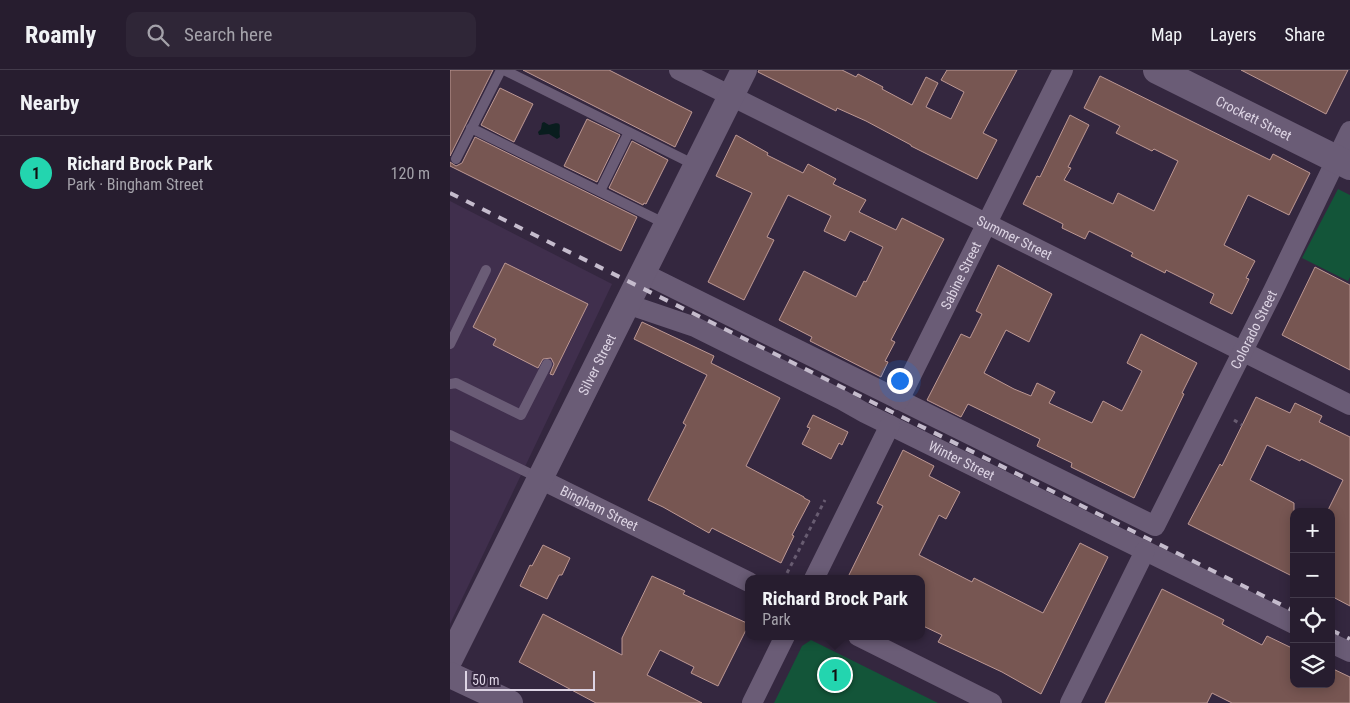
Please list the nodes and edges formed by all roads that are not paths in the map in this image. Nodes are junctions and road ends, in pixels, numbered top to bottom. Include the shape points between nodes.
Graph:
1 (502, 70) edge
2 (679, 70) edge
3 (744, 70) edge
4 (1063, 70) edge
5 (1157, 70) edge
6 (731, 96) junction
7 (472, 128) junction
8 (1350, 131) edge
9 (629, 132) junction
10 (456, 159) dead end
11 (1343, 163) edge
12 (696, 166) junction
13 (600, 191) junction
14 (986, 223) junction
15 (667, 224) junction
16 (486, 270) dead end
17 (643, 273) junction
18 (627, 304) junction
19 (450, 344) edge
20 (1243, 351) junction
21 (547, 364) dead end
22 (450, 384) edge
23 (899, 400) junction
24 (1350, 405) edge
25 (890, 425) junction
26 (450, 435) edge
27 (540, 479) junction
28 (1155, 526) joint
29 (1145, 551) junction
30 (816, 575) edge
31 (745, 580) edge
32 (1290, 622) edge
33 (783, 640) edge
34 (866, 640) edge
35 (1335, 645) edge
36 (1350, 652) edge
37 (450, 659) edge
38 (450, 675) edge
39 (510, 703) edge
40 (752, 703) edge
41 (992, 703) edge
42 (1070, 703) edge

1 - 7 lane
1 - 9 lane
2 - 6 street, Summer Street
3 - 6 street, Silver Street
4 - 14 street, Sabine Street
5 - 11 main road, Crockett Street
6 - 12 street, Silver Street
6 - 14 street, Summer Street
7 - 10 lane
7 - 13 lane
8 - 11 street, Colorado Street
9 - 12 lane
9 - 13 lane
11 - 20 street, Colorado Street
12 - 15 street, Silver Street
13 - 15 lane
14 - 20 street, Summer Street
14 - 23 street, Sabine Street
15 - 17 street, Silver Street
16 - 19 lane
17 - 18 street, Silver Street
17 - 23 street, Winter Street
18 - 25 street, Winter Street via 695,327
18 - 27 street, Silver Street
20 - 24 street, Summer Street
20 - 28 street, Colorado Street
21 - 22 lane via 521,415 456,383
23 - 28 street, Winter Street
25 - 29 street, Winter Street
25 - 30 street
26 - 27 lane, Bingham Street
27 - 31 street, Bingham Street
27 - 37 street, Silver Street
29 - 32 street, Winter Street
29 - 42 street
33 - 40 street
34 - 41 street
35 - 36 street
38 - 39 street

